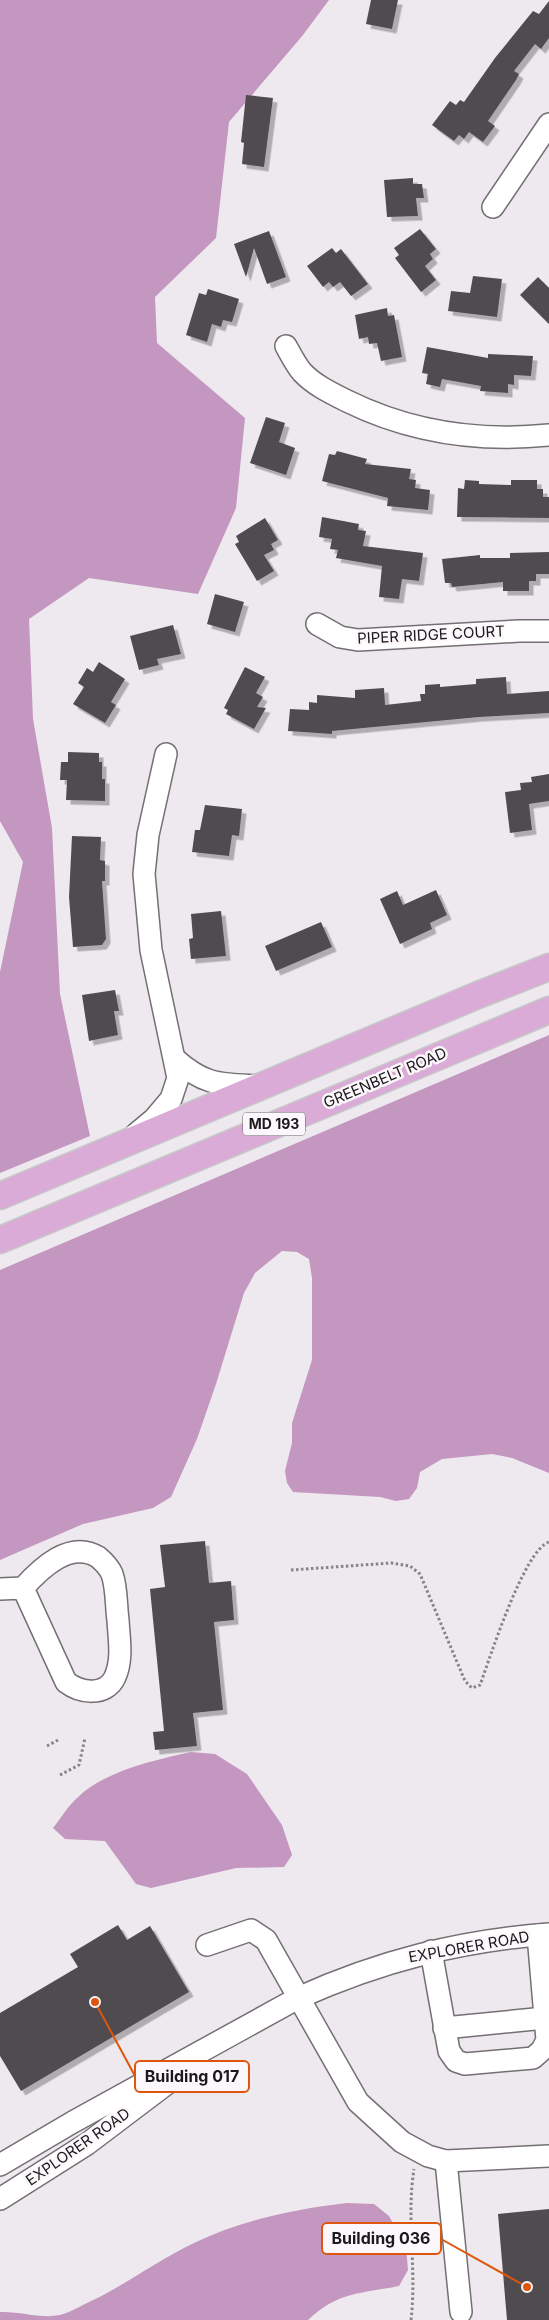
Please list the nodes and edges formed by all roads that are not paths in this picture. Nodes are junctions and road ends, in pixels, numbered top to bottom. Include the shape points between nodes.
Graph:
1 (549, 124) edge
2 (493, 207) dead end
3 (286, 346) dead end
4 (549, 435) edge
5 (317, 624) dead end
6 (549, 631) edge
7 (166, 754) dead end
8 (549, 967) edge
9 (549, 1010) edge
10 (175, 1059) junction
11 (299, 1070) junction
12 (259, 1086) junction
13 (316, 1107) junction
14 (126, 1143) junction
15 (0, 1196) edge
16 (0, 1240) edge
17 (0, 1588) edge
18 (23, 1588) junction
19 (543, 1934) edge
20 (207, 1945) dead end
21 (432, 1951) junction
22 (298, 1998) junction
23 (545, 2018) junction
24 (444, 2028) junction
25 (227, 2038) junction
26 (549, 2156) edge
27 (446, 2162) junction
28 (0, 2165) edge
29 (1, 2197) edge
30 (461, 2312) dead end

1 - 2 street
3 - 4 street via 301,371 317,384 383,416 411,425 475,436
5 - 6 street, PIPER RIDGE COURT via 340,637 358,640
7 - 10 street via 148,835 144,874 150,950
8 - 11 main road, MD 193
9 - 13 main road, GREENBELT ROAD / MD 193
10 - 12 street via 191,1074 216,1084
10 - 14 street via 178,1078 171,1099 154,1120
11 - 12 main road, MD 193
11 - 13 main road
12 - 14 main road, MD 193
13 - 16 main road, GREENBELT ROAD / MD 193
14 - 15 main road, MD 193
17 - 18 street
18 - 18 street via 66,1682 84,1692 105,1688 115,1678 120,1658 114,1586 105,1562 91,1553 70,1553 48,1564
19 - 21 street, EXPLORER ROAD
19 - 23 street
20 - 22 street via 251,1930 266,1940
21 - 22 street, EXPLORER ROAD via 381,1964
21 - 24 street
22 - 25 street, EXPLORER ROAD
22 - 27 street via 358,2102 402,2142
23 - 24 street
23 - 24 street via 547,2040 533,2058 466,2064 456,2061 449,2051
25 - 28 street, EXPLORER ROAD
25 - 29 street, EXPLORER ROAD via 87,2144
26 - 27 street
27 - 30 street

